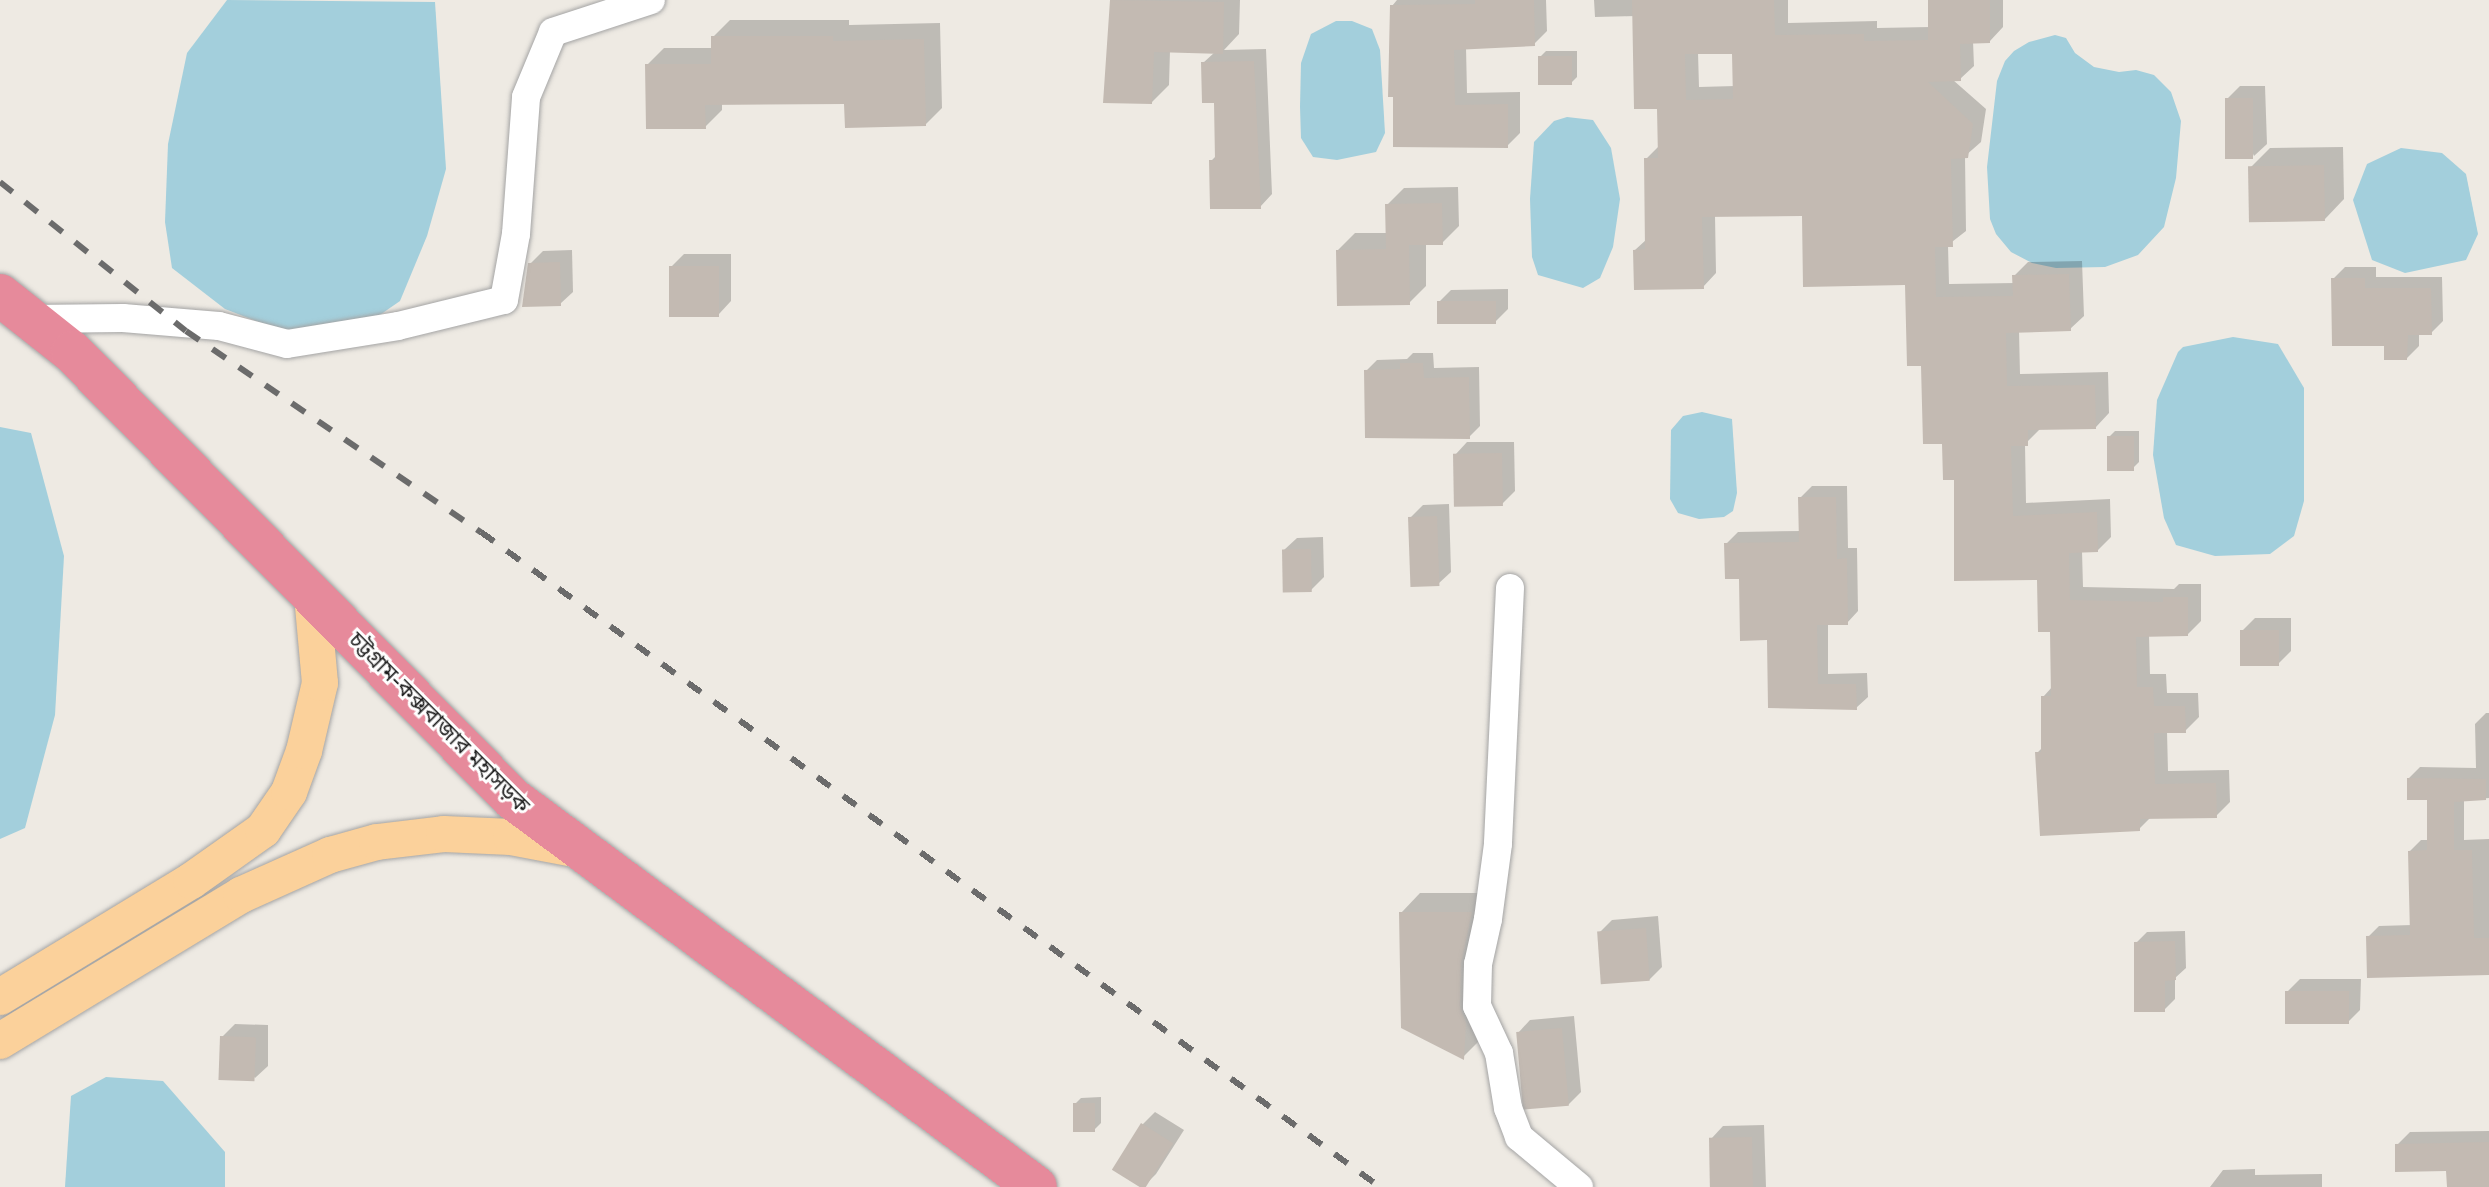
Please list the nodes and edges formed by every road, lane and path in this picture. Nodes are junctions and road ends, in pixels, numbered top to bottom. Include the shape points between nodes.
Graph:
1 (651, 0) edge
2 (15, 307) edge
3 (1510, 588) dead end
4 (312, 595) junction
5 (580, 850) junction
6 (0, 997) edge
7 (0, 1041) edge
8 (1036, 1187) edge
9 (1579, 1187) edge

1 - 2 street via 553,32 526,97 516,234 504,300 398,326 287,344 219,326
2 - 4 highway, চট্টগ্রাম-কক্সবাজার মহাসড়ক via 72,352
3 - 9 street via 1498,844 1478,964 1477,1006 1499,1053 1519,1137
4 - 5 highway, চট্টগ্রাম-কক্সবাজার মহাসড়ক via 513,799
4 - 6 main road via 320,683 289,792 263,830 191,881
5 - 7 main road via 511,837 444,834 377,842 330,855 241,895
5 - 8 highway, চট্টগ্রাম-কক্সবাজার মহাসড়ক

